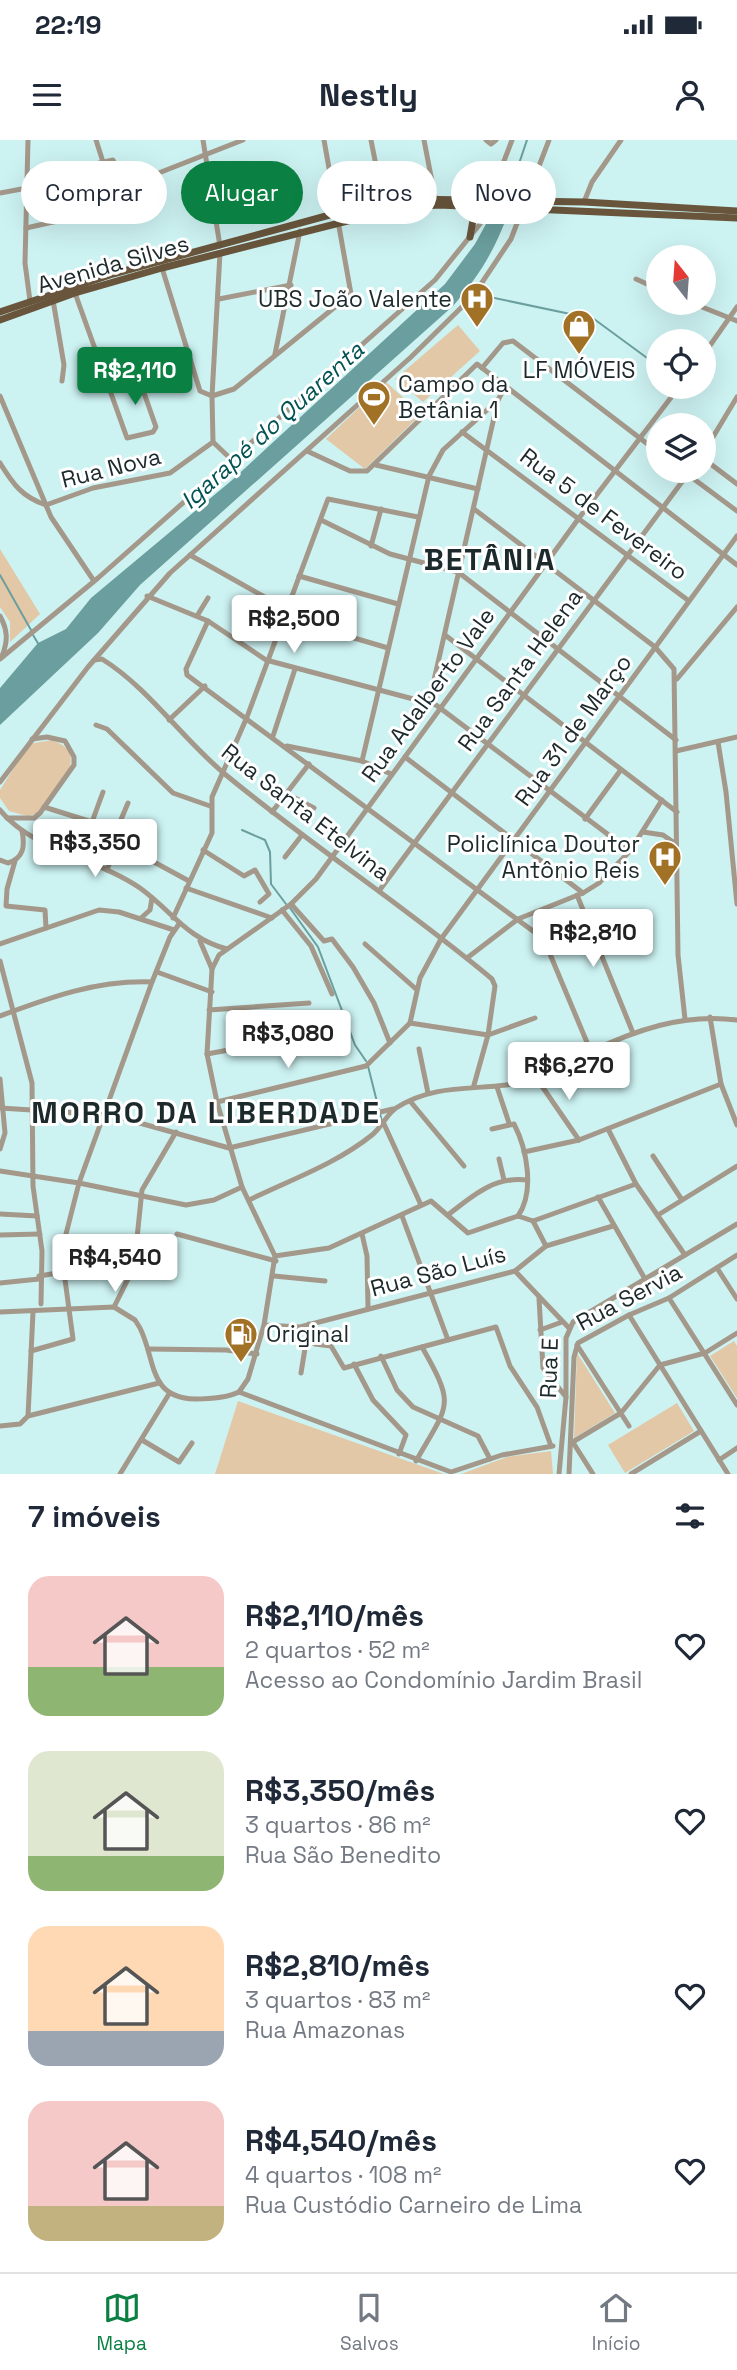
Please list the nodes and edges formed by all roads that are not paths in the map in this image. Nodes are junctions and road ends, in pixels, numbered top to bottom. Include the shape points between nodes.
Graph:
1 (29, 140) edge
2 (96, 140) edge
3 (203, 140) edge
4 (243, 140) edge
5 (324, 140) edge
6 (372, 140) edge
7 (425, 140) edge
8 (486, 140) edge
9 (496, 140) edge
10 (512, 140) edge
11 (550, 140) edge
12 (621, 140) edge
13 (208, 154) junction
14 (28, 161) edge
15 (103, 161) edge
16 (328, 161) edge
17 (376, 161) edge
18 (429, 161) edge
19 (505, 161) edge
20 (540, 161) edge
21 (167, 169) edge
22 (21, 189) edge
23 (0, 193) edge
24 (584, 202) junction
25 (556, 203) edge
26 (556, 206) edge
27 (737, 211) edge
28 (737, 218) edge
29 (317, 223) edge
30 (26, 224) edge
31 (44, 224) edge
32 (318, 224) edge
33 (338, 224) edge
34 (472, 224) edge
35 (479, 224) edge
36 (517, 224) edge
37 (26, 228) junction
38 (300, 231) junction
39 (470, 237) junction
40 (220, 250) junction
41 (162, 268) junction
42 (636, 279) dead end
43 (646, 284) edge
44 (290, 285) junction
45 (75, 293) junction
46 (219, 299) junction
47 (53, 300) junction
48 (30, 301) junction
49 (737, 307) edge
50 (0, 312) edge
51 (716, 312) edge
52 (730, 317) junction
53 (0, 320) edge
54 (737, 321) edge
55 (716, 337) edge
56 (275, 354) junction
57 (164, 363) dead end
58 (482, 369) junction
59 (137, 373) junction
60 (62, 381) dead end
61 (106, 383) junction
62 (505, 387) junction
63 (0, 396) edge
64 (212, 396) junction
65 (737, 397) edge
66 (670, 399) edge
67 (498, 400) junction
68 (462, 432) junction
69 (716, 432) edge
70 (640, 439) junction
71 (214, 442) junction
72 (646, 443) edge
73 (489, 448) junction
74 (307, 451) junction
75 (232, 460) junction
76 (0, 463) edge
77 (376, 465) junction
78 (716, 467) edge
79 (615, 471) junction
80 (429, 476) junction
81 (679, 483) edge
82 (701, 483) edge
83 (737, 484) edge
84 (478, 489) junction
85 (46, 505) junction
86 (662, 506) junction
87 (381, 509) junction
88 (474, 509) junction
89 (737, 511) edge
90 (418, 517) junction
91 (579, 518) junction
92 (321, 520) junction
93 (737, 536) edge
94 (371, 546) junction
95 (190, 555) junction
96 (626, 555) junction
97 (723, 555) junction
98 (408, 561) junction
99 (547, 565) junction
100 (737, 565) edge
101 (458, 572) junction
102 (299, 576) junction
103 (94, 582) junction
104 (147, 596) junction
105 (208, 598) dead end
106 (593, 600) junction
107 (689, 601) junction
108 (398, 604) junction
109 (737, 607) edge
110 (286, 609) junction
111 (510, 614) junction
112 (0, 616) edge
113 (197, 616) junction
114 (284, 617) junction
115 (208, 621) junction
116 (445, 635) junction
117 (655, 647) junction
118 (388, 648) junction
119 (556, 649) junction
120 (0, 659) edge
121 (93, 660) junction
122 (266, 660) junction
123 (475, 660) junction
124 (295, 669) junction
125 (677, 678) junction
126 (205, 686) junction
127 (378, 688) junction
128 (522, 696) junction
129 (619, 696) junction
130 (429, 702) junction
131 (442, 708) junction
132 (247, 717) junction
133 (169, 720) junction
134 (96, 725) dead end
135 (273, 736) junction
136 (737, 737) edge
137 (32, 739) junction
138 (676, 740) junction
139 (718, 742) junction
140 (584, 743) junction
141 (486, 745) junction
142 (286, 746) junction
143 (676, 751) junction
144 (405, 757) junction
145 (362, 761) junction
146 (309, 764) junction
147 (620, 771) junction
148 (222, 772) junction
149 (391, 774) junction
150 (0, 782) edge
151 (266, 783) dead end
152 (550, 791) junction
153 (103, 792) dead end
154 (451, 793) junction
155 (285, 794) junction
156 (662, 800) junction
157 (128, 803) dead end
158 (210, 806) junction
159 (44, 807) junction
160 (367, 807) junction
161 (314, 808) dead end
162 (0, 811) edge
163 (272, 812) junction
164 (677, 812) junction
165 (7, 818) junction
166 (584, 819) junction
167 (92, 822) junction
168 (22, 831) junction
169 (643, 832) junction
170 (302, 835) junction
171 (116, 839) junction
172 (514, 839) junction
173 (415, 842) junction
174 (676, 844) junction
175 (203, 850) junction
176 (630, 851) junction
177 (333, 856) junction
178 (285, 857) dead end
179 (0, 860) edge
180 (15, 861) junction
181 (107, 870) junction
182 (189, 881) junction
183 (186, 888) junction
184 (477, 888) junction
185 (379, 891) junction
186 (580, 894) junction
187 (152, 898) junction
188 (260, 902) dead end
189 (737, 904) edge
190 (287, 907) junction
191 (141, 918) junction
192 (173, 918) junction
193 (272, 918) junction
194 (518, 919) junction
195 (179, 924) junction
196 (46, 928) junction
197 (174, 930) junction
198 (441, 939) junction
199 (200, 941) junction
200 (1, 943) edge
201 (365, 944) dead end
202 (228, 950) junction
203 (467, 958) junction
204 (0, 961) edge
205 (212, 969) junction
206 (157, 972) junction
207 (152, 982) junction
208 (416, 989) junction
209 (212, 992) junction
210 (332, 994) dead end
211 (309, 1003) dead end
212 (209, 1010) junction
213 (14, 1011) junction
214 (0, 1016) edge
215 (710, 1017) junction
216 (535, 1018) dead end
217 (685, 1020) junction
218 (737, 1020) edge
219 (410, 1023) junction
220 (336, 1030) dead end
221 (634, 1033) junction
222 (488, 1035) junction
223 (390, 1043) junction
224 (419, 1049) dead end
225 (591, 1052) junction
226 (207, 1054) junction
227 (0, 1079) edge
228 (537, 1079) junction
229 (721, 1084) junction
230 (474, 1085) junction
231 (497, 1087) junction
232 (428, 1093) junction
233 (217, 1101) junction
234 (410, 1101) junction
235 (2, 1108) edge
236 (34, 1108) junction
237 (393, 1109) junction
238 (104, 1114) junction
239 (509, 1124) junction
240 (383, 1125) junction
241 (737, 1125) edge
242 (492, 1129) dead end
243 (608, 1129) junction
244 (176, 1132) junction
245 (579, 1140) junction
246 (229, 1148) junction
247 (0, 1149) edge
248 (524, 1152) junction
249 (653, 1156) dead end
250 (499, 1159) dead end
251 (464, 1166) dead end
252 (737, 1166) edge
253 (0, 1171) edge
254 (32, 1175) junction
255 (504, 1180) junction
256 (527, 1180) junction
257 (79, 1183) junction
258 (636, 1184) junction
259 (242, 1187) junction
260 (142, 1197) junction
261 (598, 1197) junction
262 (249, 1200) junction
263 (682, 1200) junction
264 (421, 1205) junction
265 (0, 1214) edge
266 (447, 1215) junction
267 (658, 1215) junction
268 (37, 1216) junction
269 (402, 1216) junction
270 (518, 1216) junction
271 (533, 1221) junction
272 (737, 1224) edge
273 (613, 1226) junction
274 (40, 1234) junction
275 (177, 1234) dead end
276 (362, 1234) junction
277 (0, 1235) edge
278 (546, 1246) junction
279 (685, 1255) junction
280 (737, 1255) edge
281 (275, 1259) junction
282 (717, 1268) junction
283 (64, 1272) junction
284 (515, 1272) junction
285 (274, 1276) junction
286 (39, 1278) junction
287 (645, 1279) junction
288 (325, 1281) dead end
289 (0, 1283) edge
290 (430, 1296) junction
291 (669, 1297) junction
292 (539, 1298) junction
293 (737, 1299) edge
294 (41, 1304) dead end
295 (114, 1307) junction
296 (368, 1308) junction
297 (70, 1310) junction
298 (0, 1312) edge
299 (33, 1312) junction
300 (629, 1315) junction
301 (562, 1322) junction
302 (309, 1324) junction
303 (264, 1325) junction
304 (569, 1328) junction
305 (540, 1330) junction
306 (737, 1334) edge
307 (307, 1338) junction
308 (448, 1340) junction
309 (577, 1345) junction
310 (422, 1347) junction
311 (148, 1349) junction
312 (32, 1350) junction
313 (705, 1353) junction
314 (257, 1354) junction
315 (381, 1356) junction
316 (354, 1364) junction
317 (660, 1365) junction
318 (301, 1373) dead end
319 (159, 1383) junction
320 (239, 1392) junction
321 (169, 1394) junction
322 (566, 1397) junction
323 (737, 1405) edge
324 (621, 1413) junction
325 (29, 1416) junction
326 (439, 1421) junction
327 (0, 1426) edge
328 (629, 1426) dead end
329 (701, 1431) junction
330 (142, 1440) junction
331 (192, 1443) dead end
332 (572, 1444) junction
333 (560, 1445) junction
334 (551, 1446) junction
335 (737, 1448) edge
336 (399, 1454) junction
337 (489, 1459) junction
338 (719, 1460) junction
339 (416, 1461) junction
340 (726, 1471) edge
341 (120, 1474) edge
342 (559, 1474) edge
343 (569, 1474) edge
344 (593, 1474) edge
345 (631, 1474) edge
346 (716, 1474) edge

1 - 14 street
2 - 15 street
3 - 13 street
4 - 13 street
5 - 16 street
6 - 17 street
7 - 18 street
8 - 9 street via 491,144
10 - 19 street
11 - 20 street
12 - 24 street via 602,165
13 - 21 street
13 - 40 street
22 - 23 street
24 - 25 main road, Avenida Silves
24 - 27 main road, Avenida Silves
26 - 28 main road, Avenida Silves
29 - 40 main road, Avenida Silves
30 - 37 street
31 - 37 street
32 - 38 main road, Avenida Silves
33 - 56 street via 351,294
34 - 39 main road
35 - 39 street
36 - 74 street via 473,296
37 - 48 street
38 - 40 main road, Avenida Silves
38 - 44 street
39 - 75 street via 435,280
40 - 41 main road, Avenida Silves
40 - 46 street
40 - 48 main road, Avenida Silves via 101,277
41 - 45 main road, Avenida Silves
41 - 64 street via 200,391
42 - 43 street
44 - 46 street
44 - 56 street
45 - 47 main road, Avenida Silves
45 - 61 street
46 - 64 street
47 - 53 main road, Avenida Silves
47 - 60 street via 64,365
48 - 50 main road, Avenida Silves
49 - 52 street
51 - 52 street
52 - 54 street
52 - 55 street
56 - 64 street via 234,389
57 - 59 street
58 - 62 street
58 - 70 street via 503,343 513,341
58 - 77 street via 475,364
59 - 61 street
59 - 61 street via 155,423 153,432 125,437
62 - 67 street
62 - 79 street
63 - 85 street, Rua Nova
64 - 71 street
65 - 69 street
66 - 70 street, Rua Adalberto Vale
67 - 68 street
67 - 73 street
68 - 73 street, Rua 5 de Fevereiro
68 - 80 street via 443,450
70 - 72 street
70 - 79 street, Rua Adalberto Vale
71 - 75 street
71 - 85 street, Rua Nova via 170,473 93,488
73 - 84 street
73 - 91 street, Rua 5 de Fevereiro
74 - 77 street via 350,471 367,471
74 - 95 street
75 - 103 street
76 - 85 street via 21,493
77 - 80 street
78 - 83 street
79 - 86 street
79 - 91 street, Rua Adalberto Vale
80 - 84 street
80 - 90 street
81 - 86 street, Rua Santa Helena
82 - 89 street
84 - 88 street
85 - 103 street, Rua Nova
86 - 96 street, Rua Santa Helena
86 - 97 street
87 - 90 street
87 - 92 street via 328,499
87 - 94 street
88 - 99 street
88 - 101 street
90 - 98 street
91 - 96 street, Rua 5 de Fevereiro
91 - 99 street, Rua Adalberto Vale
92 - 94 street
92 - 102 street
93 - 97 street, Rua 31 de Março
94 - 98 street
95 - 104 street
95 - 110 street
96 - 106 street, Rua Santa Helena
96 - 107 street, Rua 5 de Fevereiro
97 - 100 street
97 - 107 street, Rua 31 de Março
98 - 101 street
98 - 108 street
99 - 106 street
99 - 111 street, Rua Adalberto Vale
101 - 111 street
101 - 116 street
102 - 108 street
102 - 110 street
103 - 120 street
104 - 113 street
104 - 121 street
105 - 113 street
106 - 117 street
106 - 119 street, Rua Santa Helena
107 - 117 street, Rua 31 de Março
108 - 118 street
109 - 125 street
110 - 114 street
111 - 119 street
111 - 123 street, Rua Adalberto Vale
112 - 120 street via 7,636
113 - 115 street
114 - 118 street
114 - 122 street
115 - 122 street
115 - 126 street via 186,669
116 - 123 street
116 - 130 street
117 - 125 street via 670,662
117 - 129 street, Rua 31 de Março
118 - 127 street
119 - 128 street, Rua Santa Helena
119 - 129 street
121 - 133 street, Rua Santa Etelvina via 108,663
121 - 137 street
122 - 124 street
122 - 132 street
123 - 128 street
123 - 131 street, Rua Adalberto Vale
124 - 127 street
124 - 135 street
125 - 138 street
126 - 132 street
126 - 133 street
127 - 130 street
127 - 145 street
128 - 140 street
128 - 141 street, Rua Santa Helena
129 - 138 street
129 - 140 street, Rua 31 de Março
130 - 131 street
131 - 141 street
131 - 144 street, Rua Adalberto Vale
132 - 135 street
132 - 148 street
133 - 148 street, Rua Santa Etelvina
134 - 158 street via 107,729 173,793
135 - 142 street
136 - 139 street
137 - 150 street
137 - 159 street via 65,741 74,757 71,772
138 - 143 street
139 - 143 street
139 - 189 street
140 - 147 street
140 - 152 street, Rua 31 de Março
141 - 152 street
141 - 154 street, Rua Santa Helena
142 - 145 street
142 - 146 street
143 - 164 street
144 - 149 street, Rua Adalberto Vale
144 - 154 street
145 - 149 street
146 - 155 street
146 - 160 street
147 - 156 street
147 - 166 street
148 - 158 street
148 - 163 street, Rua Santa Etelvina
149 - 160 street, Rua Adalberto Vale
151 - 155 street
152 - 166 street
152 - 172 street, Rua 31 de Março
153 - 167 street
154 - 172 street
154 - 173 street, Rua Santa Helena
155 - 161 street
155 - 163 street
156 - 164 street
156 - 169 street
157 - 171 street
158 - 175 street via 214,822
159 - 165 street via 34,818
159 - 167 street
160 - 173 street
160 - 177 street, Rua Adalberto Vale
162 - 165 street
163 - 170 street, Rua Santa Etelvina
164 - 174 street
165 - 168 street
166 - 176 street
167 - 171 street
168 - 180 street via 23,851
168 - 181 street
169 - 174 street via 663,835
169 - 176 street
170 - 177 street, Rua Santa Etelvina
170 - 178 street
171 - 181 street
171 - 182 street
172 - 184 street, Rua 31 de Março
172 - 186 street
173 - 184 street
173 - 185 street, Rua Santa Helena
174 - 217 street via 678,955
175 - 182 street
175 - 188 street via 244,876 254,870 269,894
176 - 186 street via 599,883
177 - 185 street, Rua Santa Etelvina
177 - 190 street, Rua Adalberto Vale
179 - 180 street
180 - 196 street via 6,906 45,910
181 - 187 street
182 - 183 street
183 - 192 street
183 - 193 street
184 - 194 street
184 - 198 street, Rua 31 de Março
185 - 198 street, Rua Santa Etelvina
186 - 194 street
186 - 221 street
187 - 191 street via 150,910
187 - 192 street
190 - 193 street, Rua Adalberto Vale
190 - 210 street
190 - 223 street via 324,941 332,939 354,967
191 - 196 street via 99,910
191 - 197 street
192 - 195 street
193 - 202 street, Rua Adalberto Vale
194 - 203 street
194 - 225 street via 547,947
195 - 197 street
195 - 199 street
196 - 200 street
197 - 206 street
198 - 203 street, Rua Santa Etelvina
198 - 208 street, Rua 31 de Março
199 - 202 street
199 - 205 street
201 - 208 street
202 - 205 street, Rua Adalberto Vale via 216,958
203 - 222 street, Rua Santa Etelvina via 495,986
204 - 213 street
205 - 209 street
206 - 207 street
206 - 209 street
207 - 213 street via 80,988
207 - 238 street
208 - 219 street, Rua 31 de Março
209 - 212 street
211 - 212 street
212 - 226 street
213 - 214 street
213 - 236 street
215 - 217 street
215 - 218 street
215 - 229 street
216 - 222 street
217 - 221 street
219 - 222 street
219 - 223 street
220 - 226 street
221 - 225 street
222 - 230 street
223 - 233 street via 367,1064
224 - 232 street
225 - 228 street
226 - 233 street
227 - 235 street
228 - 231 street
228 - 245 street
229 - 241 street
229 - 243 street
230 - 231 street
230 - 232 street
231 - 239 street
232 - 234 street
233 - 246 street
234 - 237 street
234 - 251 street
235 - 236 street
235 - 247 street via 5,1133
236 - 238 street
236 - 254 street
237 - 240 street
237 - 246 street
238 - 244 street
238 - 257 street
239 - 242 street
239 - 248 street via 516,1126
240 - 262 street via 342,1155
240 - 264 street
243 - 245 street
243 - 258 street
244 - 246 street
244 - 260 street via 146,1181
245 - 248 street
246 - 259 street
248 - 256 street
249 - 263 street
250 - 255 street
252 - 263 street
253 - 254 street
254 - 257 street
254 - 268 street
255 - 256 street
255 - 266 street
256 - 270 street via 526,1201
257 - 260 street
257 - 283 street via 66,1234
258 - 261 street
258 - 267 street
259 - 260 street via 186,1205
259 - 262 street
260 - 295 street via 134,1267
261 - 271 street
261 - 273 street
262 - 281 street
263 - 267 street
264 - 266 street via 433,1202
264 - 269 street
265 - 268 street
266 - 270 street via 468,1233
267 - 279 street
268 - 274 street
269 - 276 street
269 - 290 street
270 - 271 street
271 - 278 street
272 - 279 street
273 - 278 street, Rua São Luís
273 - 287 street
274 - 277 street
274 - 286 street
275 - 281 street
276 - 281 street via 317,1251
276 - 296 street
278 - 284 street, Rua São Luís
279 - 287 street
280 - 282 street, Rua Servia
281 - 285 street
282 - 291 street, Rua Servia
282 - 293 street
283 - 286 street
283 - 297 street
284 - 290 street, Rua São Luís
284 - 292 street, Rua E
285 - 288 street
285 - 303 street
286 - 289 street
286 - 294 street
287 - 304 street via 579,1317
290 - 296 street, Rua São Luís
290 - 308 street
291 - 300 street, Rua Servia
291 - 313 street
292 - 301 street, Rua E
292 - 305 street
295 - 297 street
295 - 311 street via 135,1320
296 - 302 street, Rua São Luís
297 - 299 street
297 - 312 street via 70,1341
298 - 299 street
299 - 312 street
300 - 309 street, Rua Servia
300 - 317 street
301 - 304 street, Rua E
301 - 305 street
302 - 303 street, Rua São Luís
302 - 307 street
303 - 314 street
304 - 322 street, Rua E
305 - 322 street via 543,1368
306 - 313 street
307 - 316 street via 331,1346 342,1367
307 - 318 street
308 - 310 street
308 - 334 street via 496,1328 510,1366 537,1407
309 - 324 street
309 - 332 street, Rua Servia
310 - 315 street
310 - 326 street via 446,1395
311 - 314 street
311 - 319 street
312 - 325 street
313 - 317 street
313 - 323 street
314 - 320 street
315 - 316 street
315 - 326 street via 397,1390 413,1407
316 - 336 street via 373,1399 406,1435
317 - 324 street
317 - 329 street
319 - 321 street
319 - 325 street
320 - 321 street via 198,1399
320 - 336 street
321 - 330 street
322 - 333 street, Rua E
324 - 328 street
324 - 332 street
325 - 327 street via 20,1424
326 - 337 street via 478,1436
326 - 339 street
329 - 338 street
329 - 345 street
330 - 331 street via 179,1462
330 - 341 street
332 - 343 street, Rua Servia
332 - 344 street
333 - 334 street
333 - 342 street, Rua E
334 - 337 street
335 - 338 street
336 - 339 street
337 - 339 street via 452,1472
338 - 340 street
340 - 346 street

